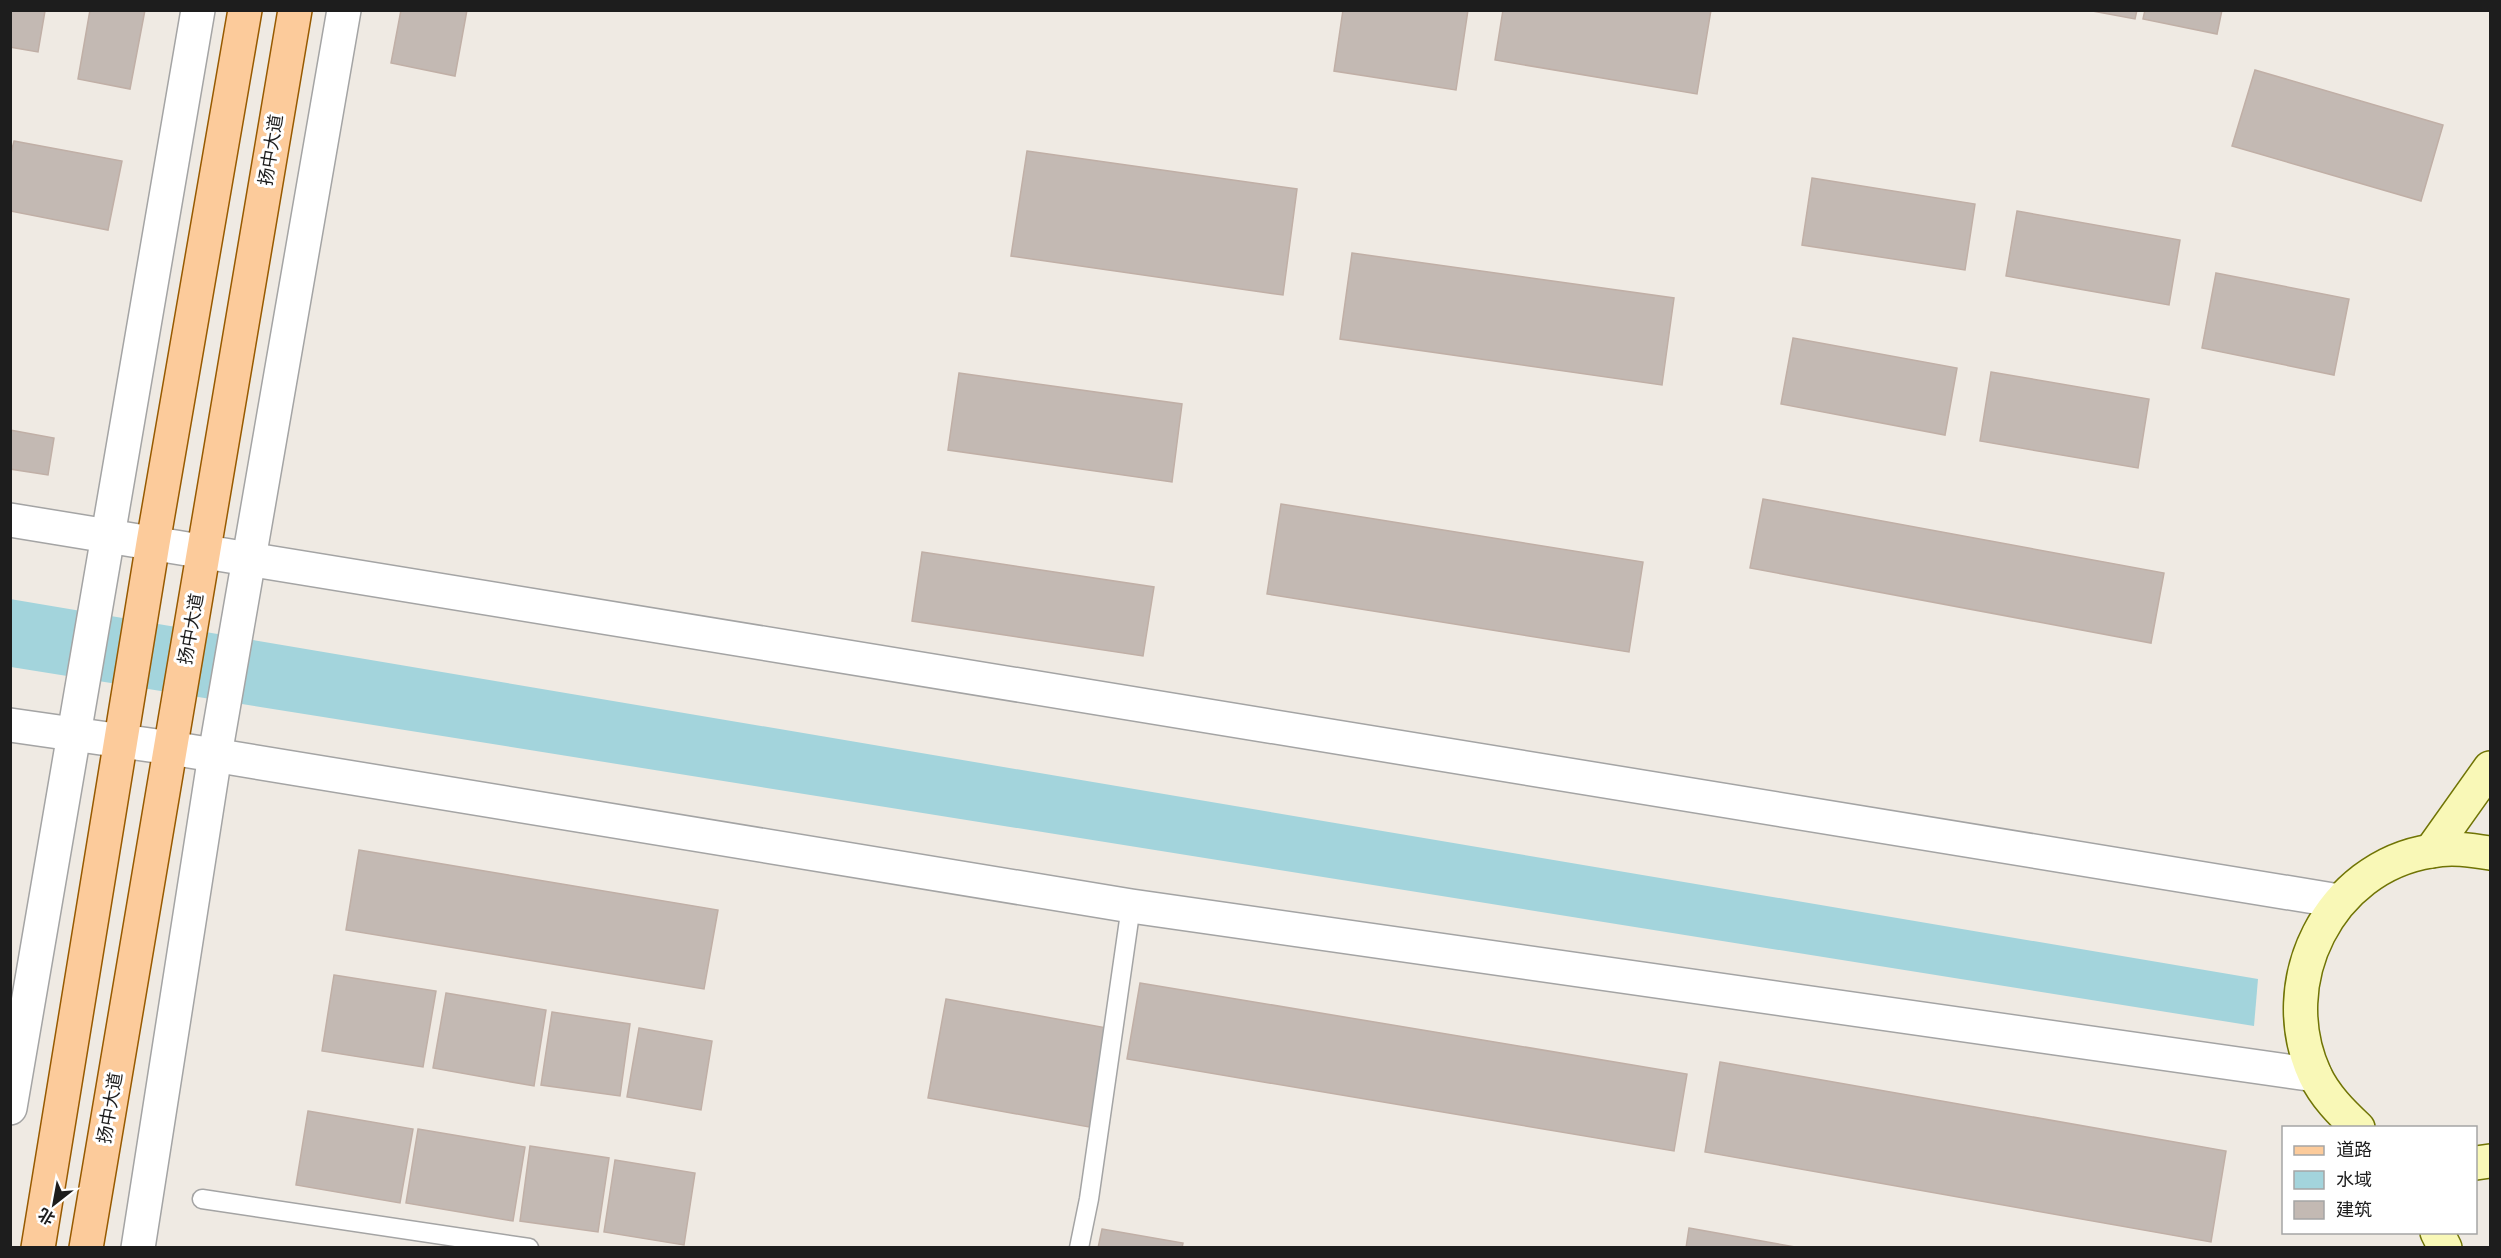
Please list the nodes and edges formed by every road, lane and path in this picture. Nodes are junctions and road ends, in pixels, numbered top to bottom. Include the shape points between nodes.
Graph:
1 (198, 10) edge
2 (246, 10) edge
3 (295, 10) edge
4 (344, 10) edge
5 (10, 520) edge
6 (109, 536) junction
7 (153, 543) junction
8 (205, 552) junction
9 (251, 560) junction
10 (10, 725) edge
11 (75, 735) junction
12 (122, 742) junction
13 (171, 748) junction
14 (215, 755) junction
15 (2490, 768) edge
16 (2431, 851) junction
17 (2490, 853) edge
18 (2340, 901) junction
19 (1131, 906) junction
20 (2315, 1076) junction
21 (10, 1107) edge
22 (2356, 1126) edge
23 (202, 1199) dead end
24 (2438, 1234) edge
25 (38, 1248) edge
26 (86, 1248) edge
27 (138, 1248) edge
28 (529, 1248) edge
29 (1079, 1248) edge
30 (2445, 1248) edge

1 - 6 street
2 - 7 main road
3 - 8 main road, 扬中大道
4 - 9 street
5 - 6 street
6 - 7 street
6 - 11 street
7 - 8 street
7 - 12 main road
8 - 9 street
8 - 13 main road, 扬中大道
9 - 14 street
9 - 18 street
10 - 11 street
11 - 12 street
11 - 21 street
12 - 13 street
12 - 25 main road
13 - 14 street
13 - 26 main road, 扬中大道
14 - 19 street
14 - 27 street
15 - 16 main road
16 - 17 main road via 2466,849
16 - 18 main road via 2397,860 2366,877
18 - 20 main road via 2319,930 2302,983 2303,1040
19 - 20 street
19 - 29 lane
20 - 22 main road via 2336,1107
23 - 28 lane
24 - 30 main road

